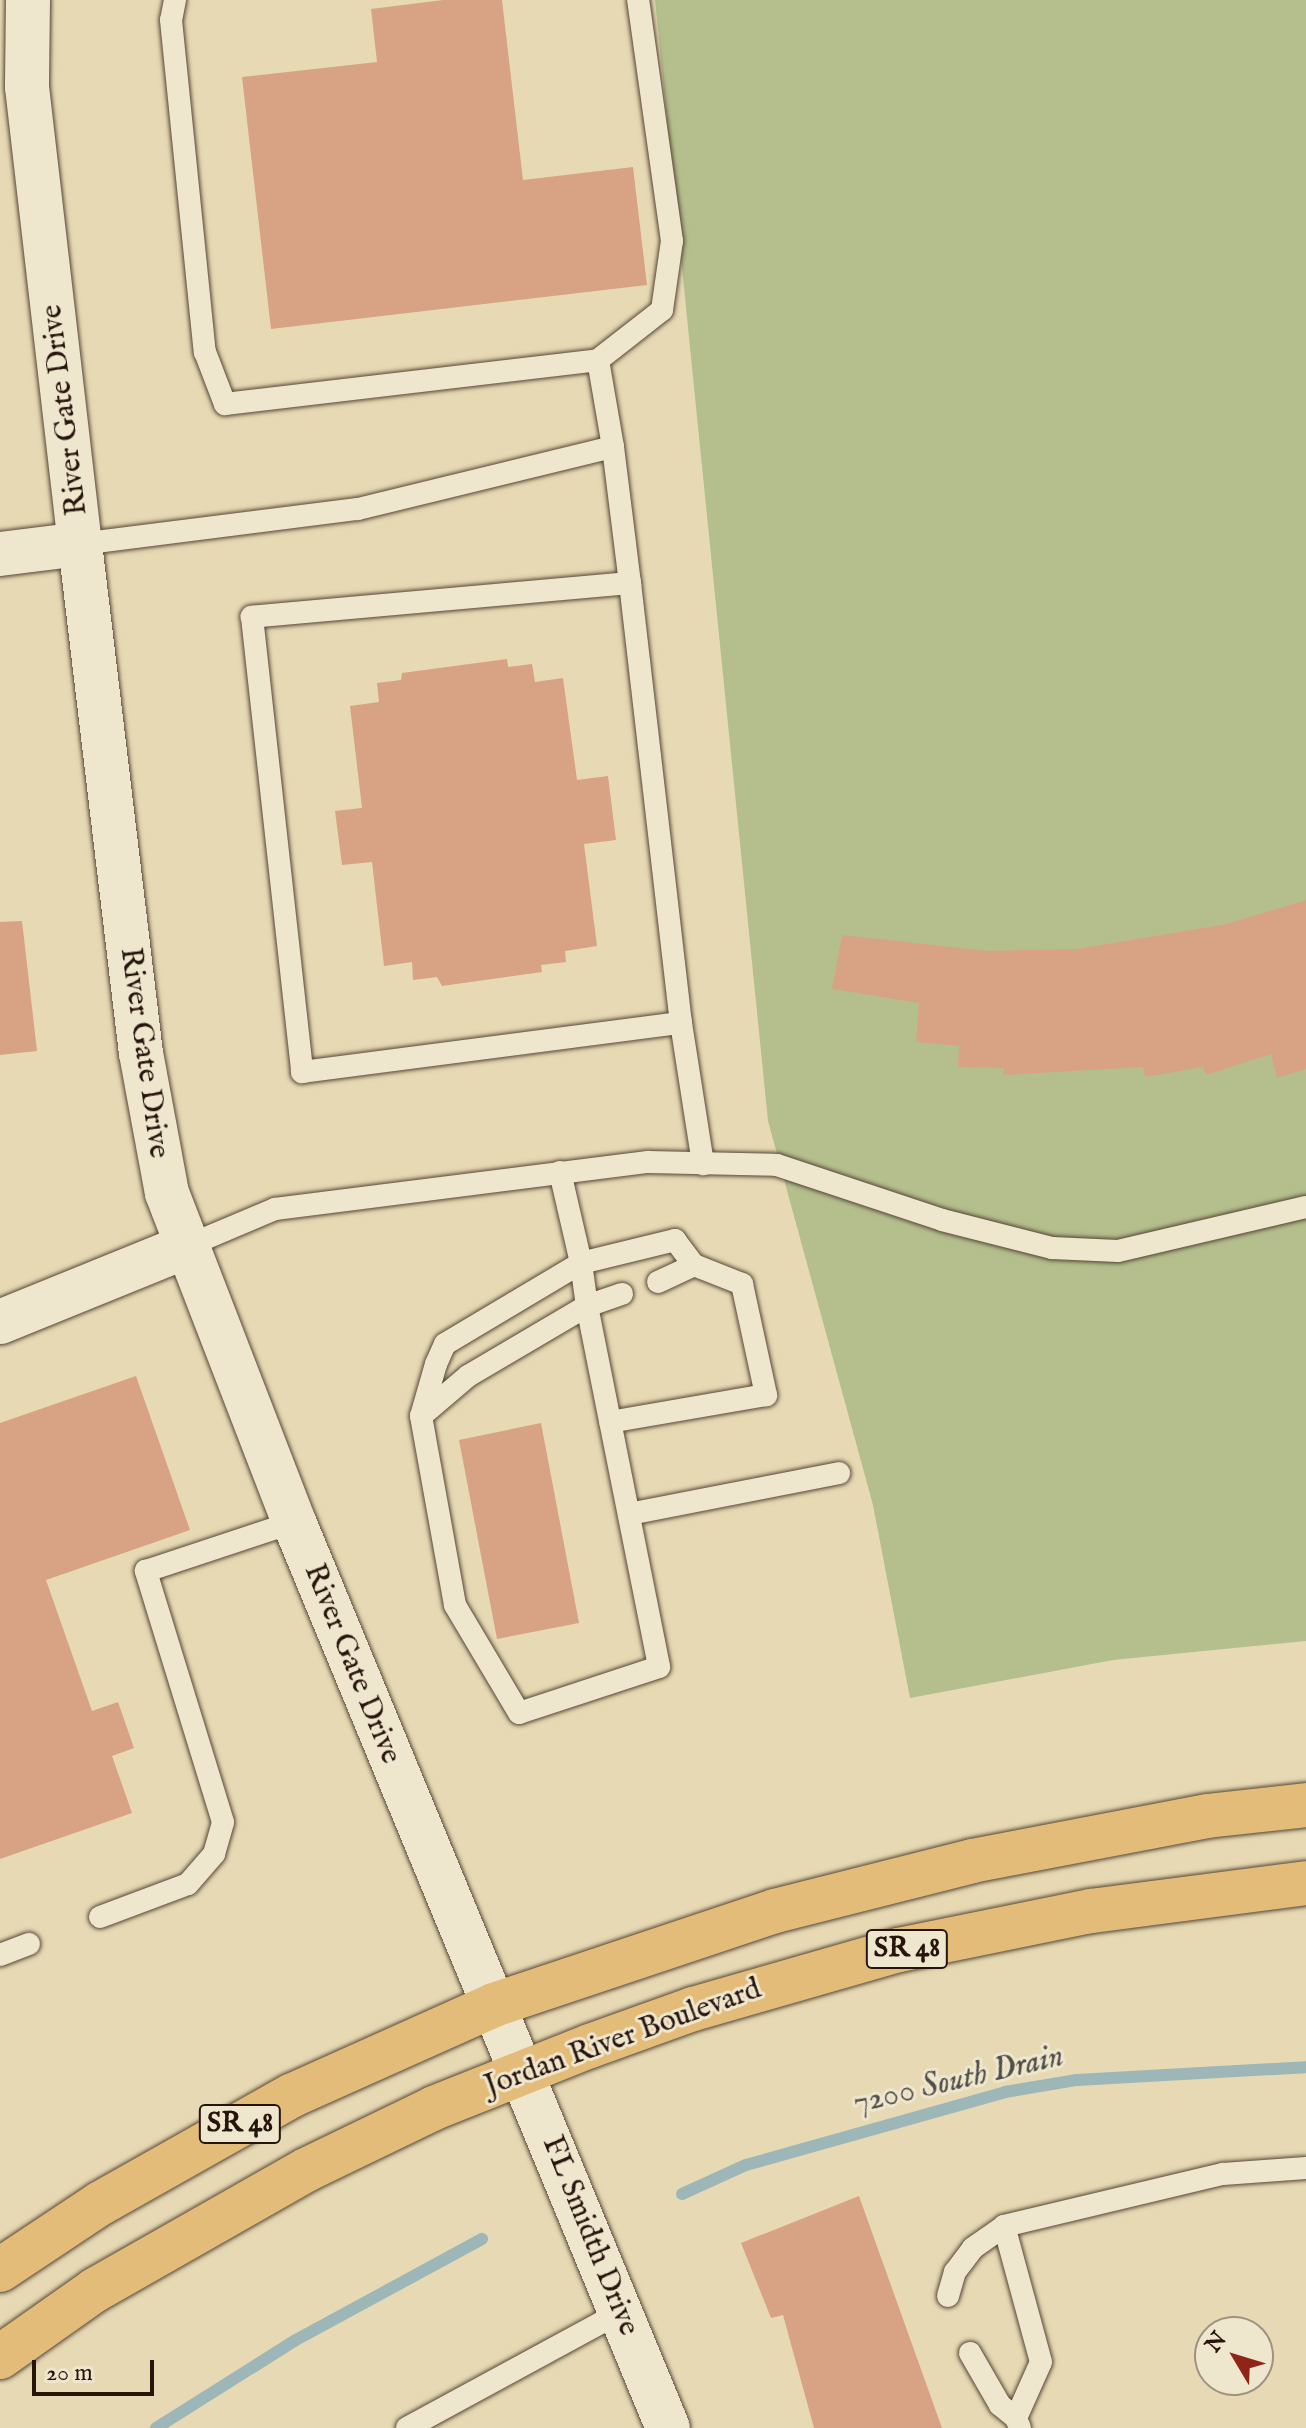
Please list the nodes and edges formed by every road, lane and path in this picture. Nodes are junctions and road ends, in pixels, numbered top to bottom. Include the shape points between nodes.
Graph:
1 (28, 0) edge
2 (175, 0) edge
3 (638, 0) edge
4 (598, 360) junction
5 (613, 447) junction
6 (80, 544) junction
7 (0, 554) edge
8 (630, 583) junction
9 (681, 1023) junction
10 (703, 1164) junction
11 (560, 1172) junction
12 (1306, 1207) edge
13 (185, 1247) junction
14 (581, 1263) junction
15 (694, 1265) junction
16 (658, 1282) dead end
17 (622, 1294) dead end
18 (587, 1306) junction
19 (0, 1322) edge
20 (421, 1416) junction
21 (610, 1422) junction
22 (839, 1473) dead end
23 (629, 1514) junction
24 (294, 1522) junction
25 (1306, 1805) edge
26 (1306, 1883) edge
27 (100, 1917) dead end
28 (29, 1944) dead end
29 (0, 1955) edge
30 (509, 2041) junction
31 (1306, 2168) edge
32 (1004, 2226) junction
33 (0, 2270) edge
34 (948, 2296) dead end
35 (621, 2312) junction
36 (970, 2353) dead end
37 (0, 2357) edge
38 (1018, 2423) edge
39 (407, 2428) edge
40 (668, 2428) edge

1 - 6 street, River Gate Drive via 27,87
2 - 4 lane via 171,20 205,352 225,404
3 - 4 lane via 672,241 662,310
4 - 5 lane
5 - 6 lane via 358,509
5 - 8 lane
6 - 7 street
6 - 13 street, River Gate Drive via 141,1053 159,1162
8 - 9 lane
8 - 9 lane via 252,617 302,1072
9 - 10 lane
10 - 11 lane via 648,1162
10 - 12 lane via 777,1165 942,1220 1052,1248 1118,1251
11 - 13 lane via 275,1209
11 - 14 lane
13 - 19 street
13 - 24 street, River Gate Drive
14 - 15 lane via 675,1240
14 - 18 lane
14 - 20 lane via 445,1344
15 - 16 lane
15 - 21 lane via 742,1284 766,1395
17 - 18 lane
18 - 20 lane via 468,1376
18 - 21 lane
20 - 23 lane via 455,1605 519,1713 659,1667
21 - 23 lane
22 - 23 lane
24 - 27 lane via 146,1571 223,1822 214,1854 188,1884
24 - 30 street, River Gate Drive
25 - 30 main road, Jordan River Boulevard / SR 48 via 1207,1816 972,1861 775,1911
26 - 30 main road, Jordan River Boulevard / SR 48 via 1106,1909 899,1950 693,2009
28 - 29 lane
30 - 33 main road, Jordan River Boulevard / SR 48 via 293,2095 101,2203
30 - 35 street, FL Smidth Drive
30 - 37 main road, Jordan River Boulevard / SR 48 via 292,2177 95,2290
31 - 32 lane via 1223,2174
32 - 34 lane via 973,2248 955,2272
32 - 38 lane via 1041,2362
35 - 39 lane
35 - 40 street, FL Smidth Drive
36 - 38 lane via 1000,2405

